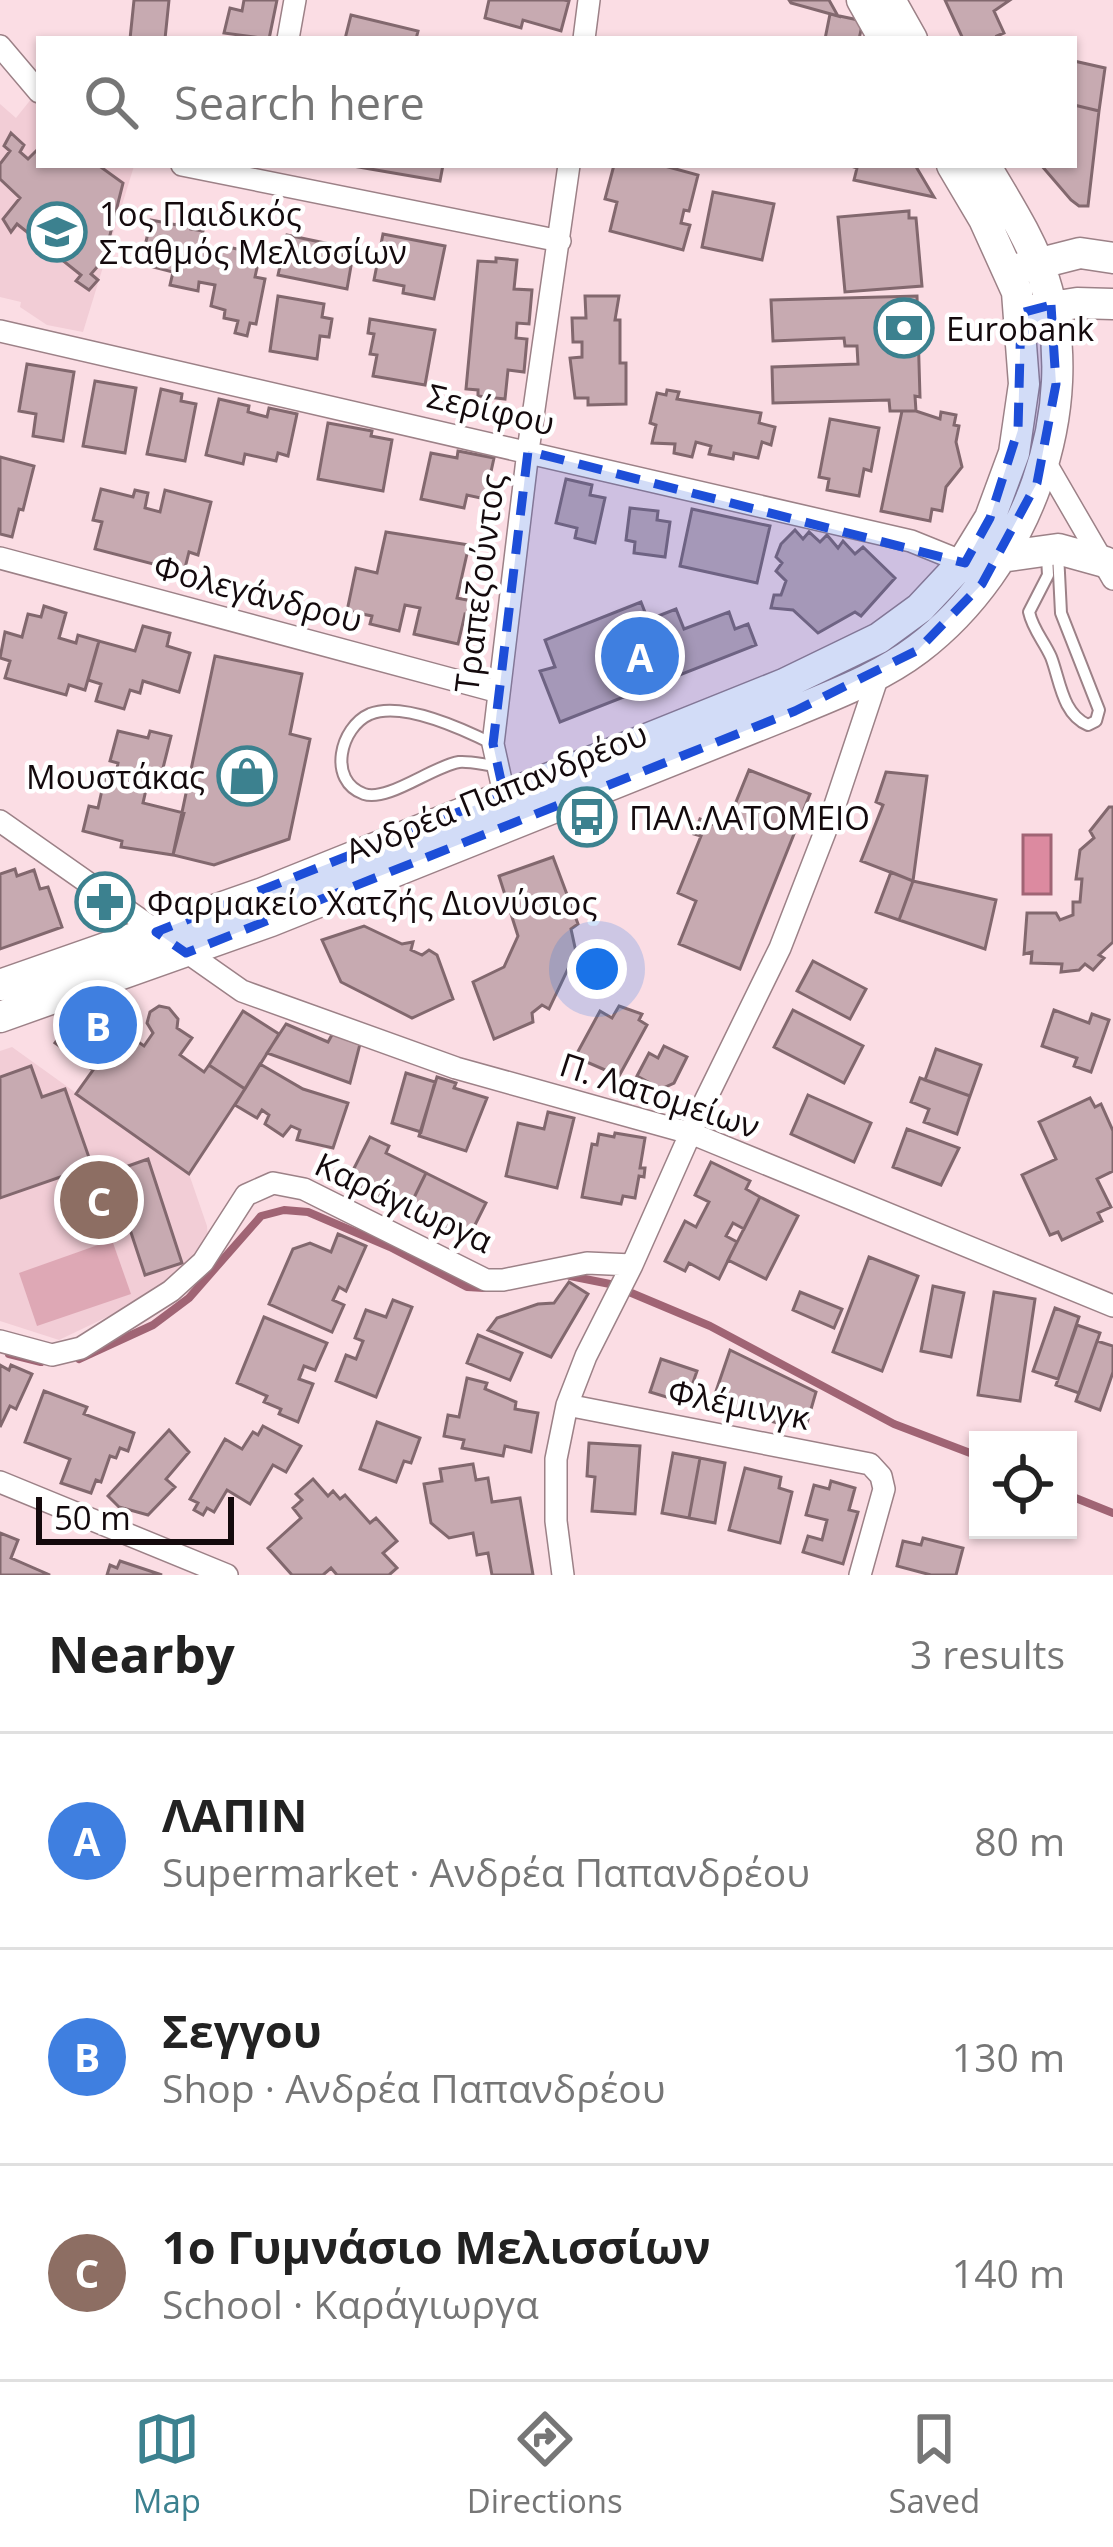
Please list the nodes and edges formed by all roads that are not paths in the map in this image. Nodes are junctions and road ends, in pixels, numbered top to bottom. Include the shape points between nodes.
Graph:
1 (295, 0) edge
2 (589, 0) edge
3 (862, 0) edge
4 (890, 0) edge
5 (289, 36) edge
6 (584, 36) edge
7 (882, 36) edge
8 (910, 36) edge
9 (0, 46) edge
10 (36, 88) edge
11 (209, 168) edge
12 (569, 168) edge
13 (954, 168) edge
14 (986, 168) edge
15 (264, 174) edge
16 (560, 241) junction
17 (1113, 247) edge
18 (1112, 258) edge
19 (1024, 267) junction
20 (1113, 304) edge
21 (1036, 309) junction
22 (0, 331) edge
23 (528, 451) junction
24 (1044, 460) junction
25 (1052, 549) junction
26 (1001, 557) junction
27 (0, 558) edge
28 (963, 562) junction
29 (1109, 570) edge
30 (878, 676) junction
31 (499, 692) junction
32 (498, 768) junction
33 (0, 821) edge
34 (156, 932) junction
35 (187, 953) junction
36 (0, 985) edge
37 (0, 1017) edge
38 (693, 1134) junction
39 (629, 1272) junction
40 (1113, 1306) edge
41 (0, 1341) edge
42 (567, 1405) junction
43 (0, 1482) edge
44 (227, 1575) edge
45 (563, 1575) edge
46 (860, 1575) edge

1 - 5 street
2 - 6 street
3 - 7 main road
4 - 8 main road
9 - 10 street
11 - 15 street
12 - 16 street, Τραπεζούντος
13 - 19 main road
14 - 19 main road
15 - 16 street
16 - 23 street, Τραπεζούντος
17 - 18 street
18 - 19 main road via 1080,253
19 - 21 main road, Ανδρέα Παπανδρέου
20 - 21 main road
21 - 24 main road, Ανδρέα Παπανδρέου via 1056,384
21 - 28 main road, Ανδρέα Παπανδρέου via 1014,453
22 - 23 street, Σερίφου
23 - 28 street, Σερίφου via 911,541
23 - 31 street, Τραπεζούντος
24 - 26 main road, Ανδρέα Παπανδρέου
24 - 29 street
25 - 25 lane via 1061,613 1100,710 1088,725 1070,709 1032,627 1029,612
25 - 26 main road
25 - 29 main road
26 - 30 main road, Ανδρέα Παπανδρέου via 940,631
27 - 31 street, Φολεγάνδρου
28 - 32 main road, Ανδρέα Παπανδρέου via 920,608 842,658
30 - 35 main road, Ανδρέα Παπανδρέου
30 - 38 street via 780,948
31 - 32 street, Τραπεζούντος
32 - 32 lane via 463,729 400,710 373,713 342,743 342,767 364,794 459,762
32 - 34 main road, Ανδρέα Παπανδρέου via 263,893
33 - 34 street, Π. Λατομείων
34 - 35 street, Π. Λατομείων
34 - 36 main road, Ανδρέα Παπανδρέου
35 - 37 main road, Ανδρέα Παπανδρέου
35 - 38 street, Π. Λατομείων via 242,991 337,1028
38 - 39 street
38 - 40 street, Π. Λατομείων
39 - 41 street, Καράγιωργα via 586,1263 486,1280 304,1189 273,1183 246,1196 203,1262 171,1291 81,1348 52,1355
39 - 42 street
42 - 45 street via 556,1459
42 - 46 street, Φλέμινγκ via 870,1464 884,1489
43 - 44 street

